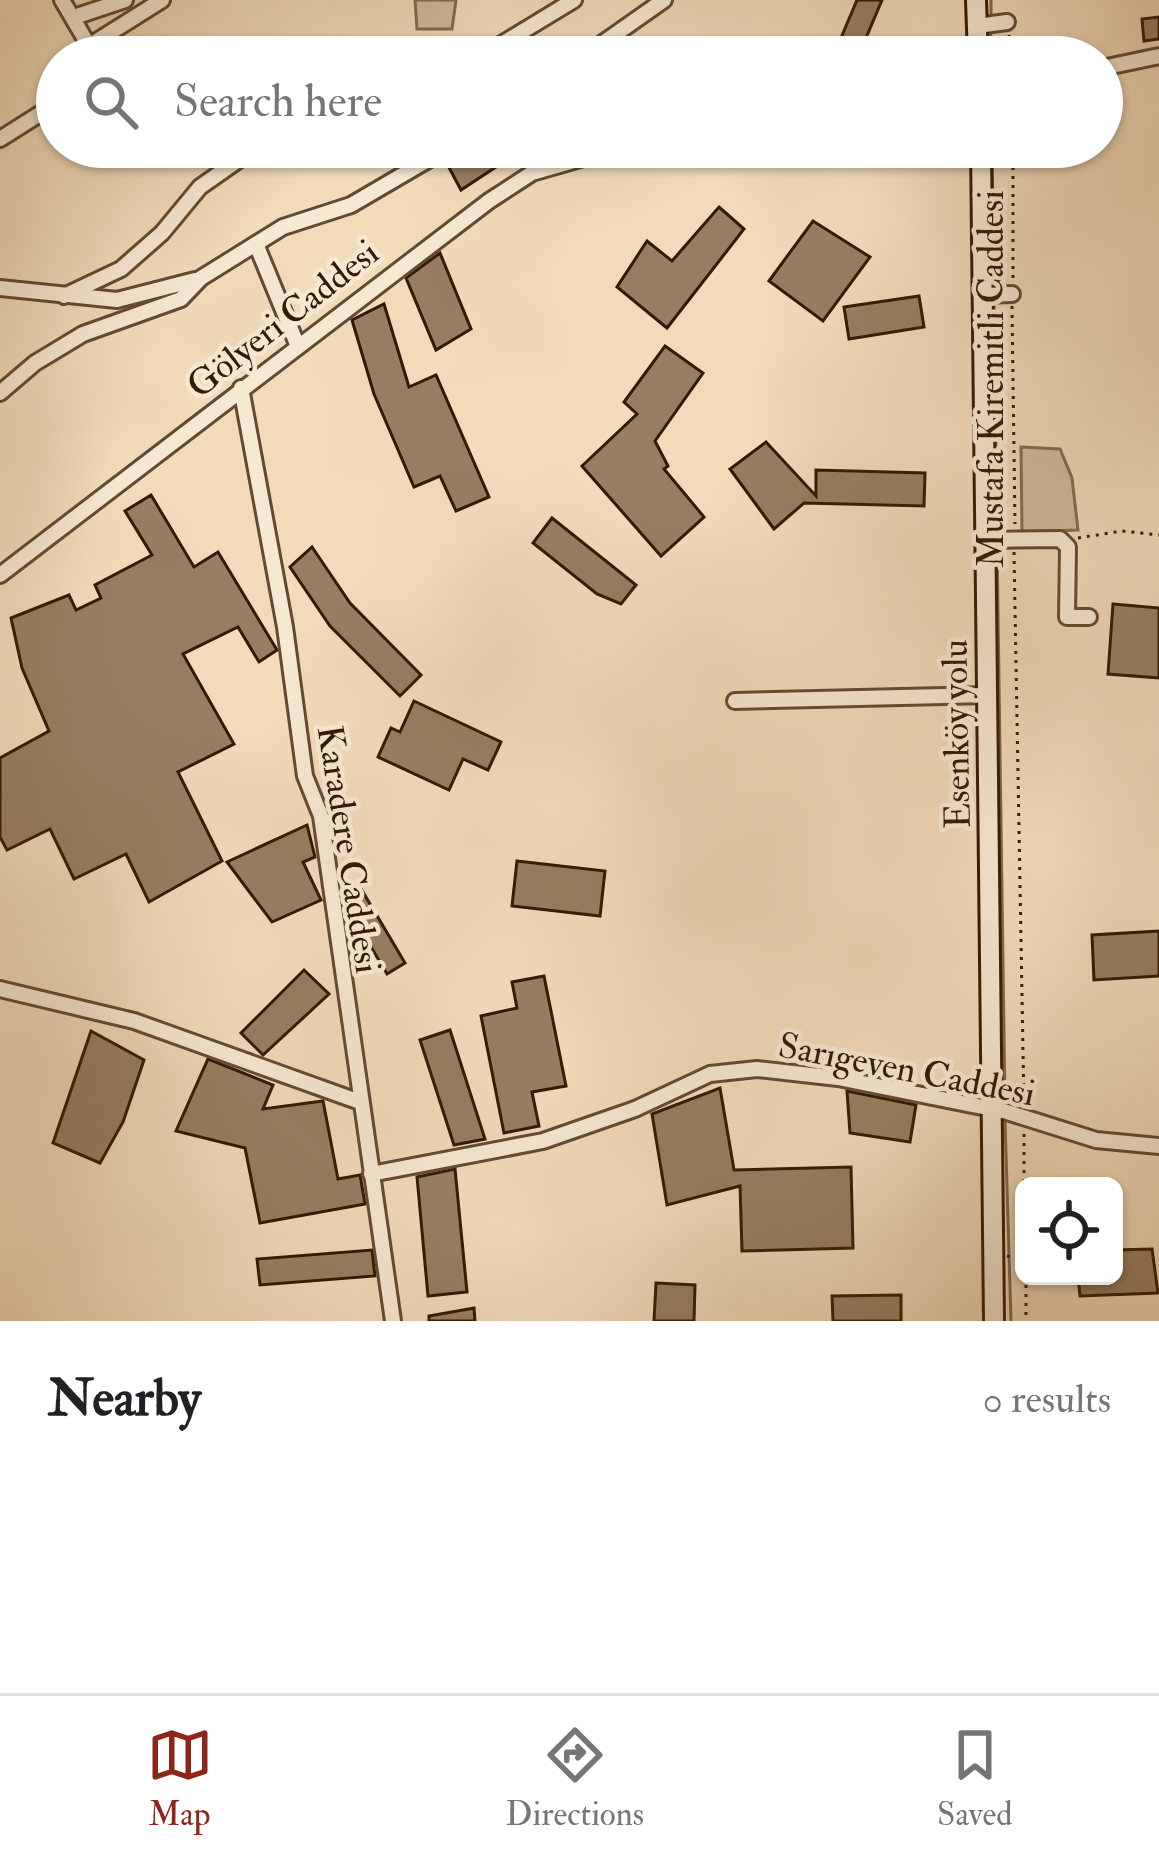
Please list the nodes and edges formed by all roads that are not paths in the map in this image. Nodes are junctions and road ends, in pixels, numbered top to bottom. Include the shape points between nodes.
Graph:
1 (62, 0) edge
2 (125, 0) edge
3 (162, 0) edge
4 (574, 0) edge
5 (664, 0) edge
6 (976, 0) edge
7 (74, 17) junction
8 (82, 36) edge
9 (111, 36) edge
10 (515, 36) edge
11 (613, 36) edge
12 (987, 36) edge
13 (1159, 56) edge
14 (1123, 64) edge
15 (36, 117) edge
16 (0, 139) edge
17 (227, 168) edge
18 (414, 168) edge
19 (549, 168) edge
20 (983, 168) edge
21 (256, 244) junction
22 (201, 278) junction
23 (0, 288) edge
24 (64, 296) junction
25 (297, 344) junction
26 (241, 388) junction
27 (0, 393) edge
28 (999, 539) junction
29 (0, 575) edge
30 (1089, 617) dead end
31 (988, 695) junction
32 (735, 701) dead end
33 (0, 989) edge
34 (360, 1102) junction
35 (1000, 1111) junction
36 (1159, 1146) edge
37 (370, 1174) junction
38 (393, 1321) edge
39 (994, 1321) edge

1 - 7 street
2 - 7 street
3 - 9 street
4 - 10 street
5 - 11 street
6 - 12 street via 992,24
7 - 8 street
13 - 14 street
15 - 16 street
17 - 24 street via 121,269
18 - 21 street
19 - 25 street, Gölyeri Caddesi
20 - 28 street, Esenköy yolu via 996,295
21 - 22 street
21 - 25 street
22 - 24 street via 117,299
22 - 27 street via 181,299 83,334
23 - 24 street
25 - 26 street, Gölyeri Caddesi
26 - 29 street, Gölyeri Caddesi
26 - 34 street, Karadere Caddesi via 305,776 321,815
28 - 30 street via 1060,539 1070,562 1067,617
28 - 31 street, Esenköy yolu
31 - 32 street
31 - 35 street, Esenköy yolu
33 - 34 street via 134,1021
34 - 37 street, Karadere Caddesi
35 - 36 street, Sarıgeven Caddesi via 1096,1139
35 - 37 street, Sarıgeven Caddesi via 757,1069 710,1074 543,1141
35 - 39 street, Esenköy yolu
37 - 38 street, Karadere Caddesi

